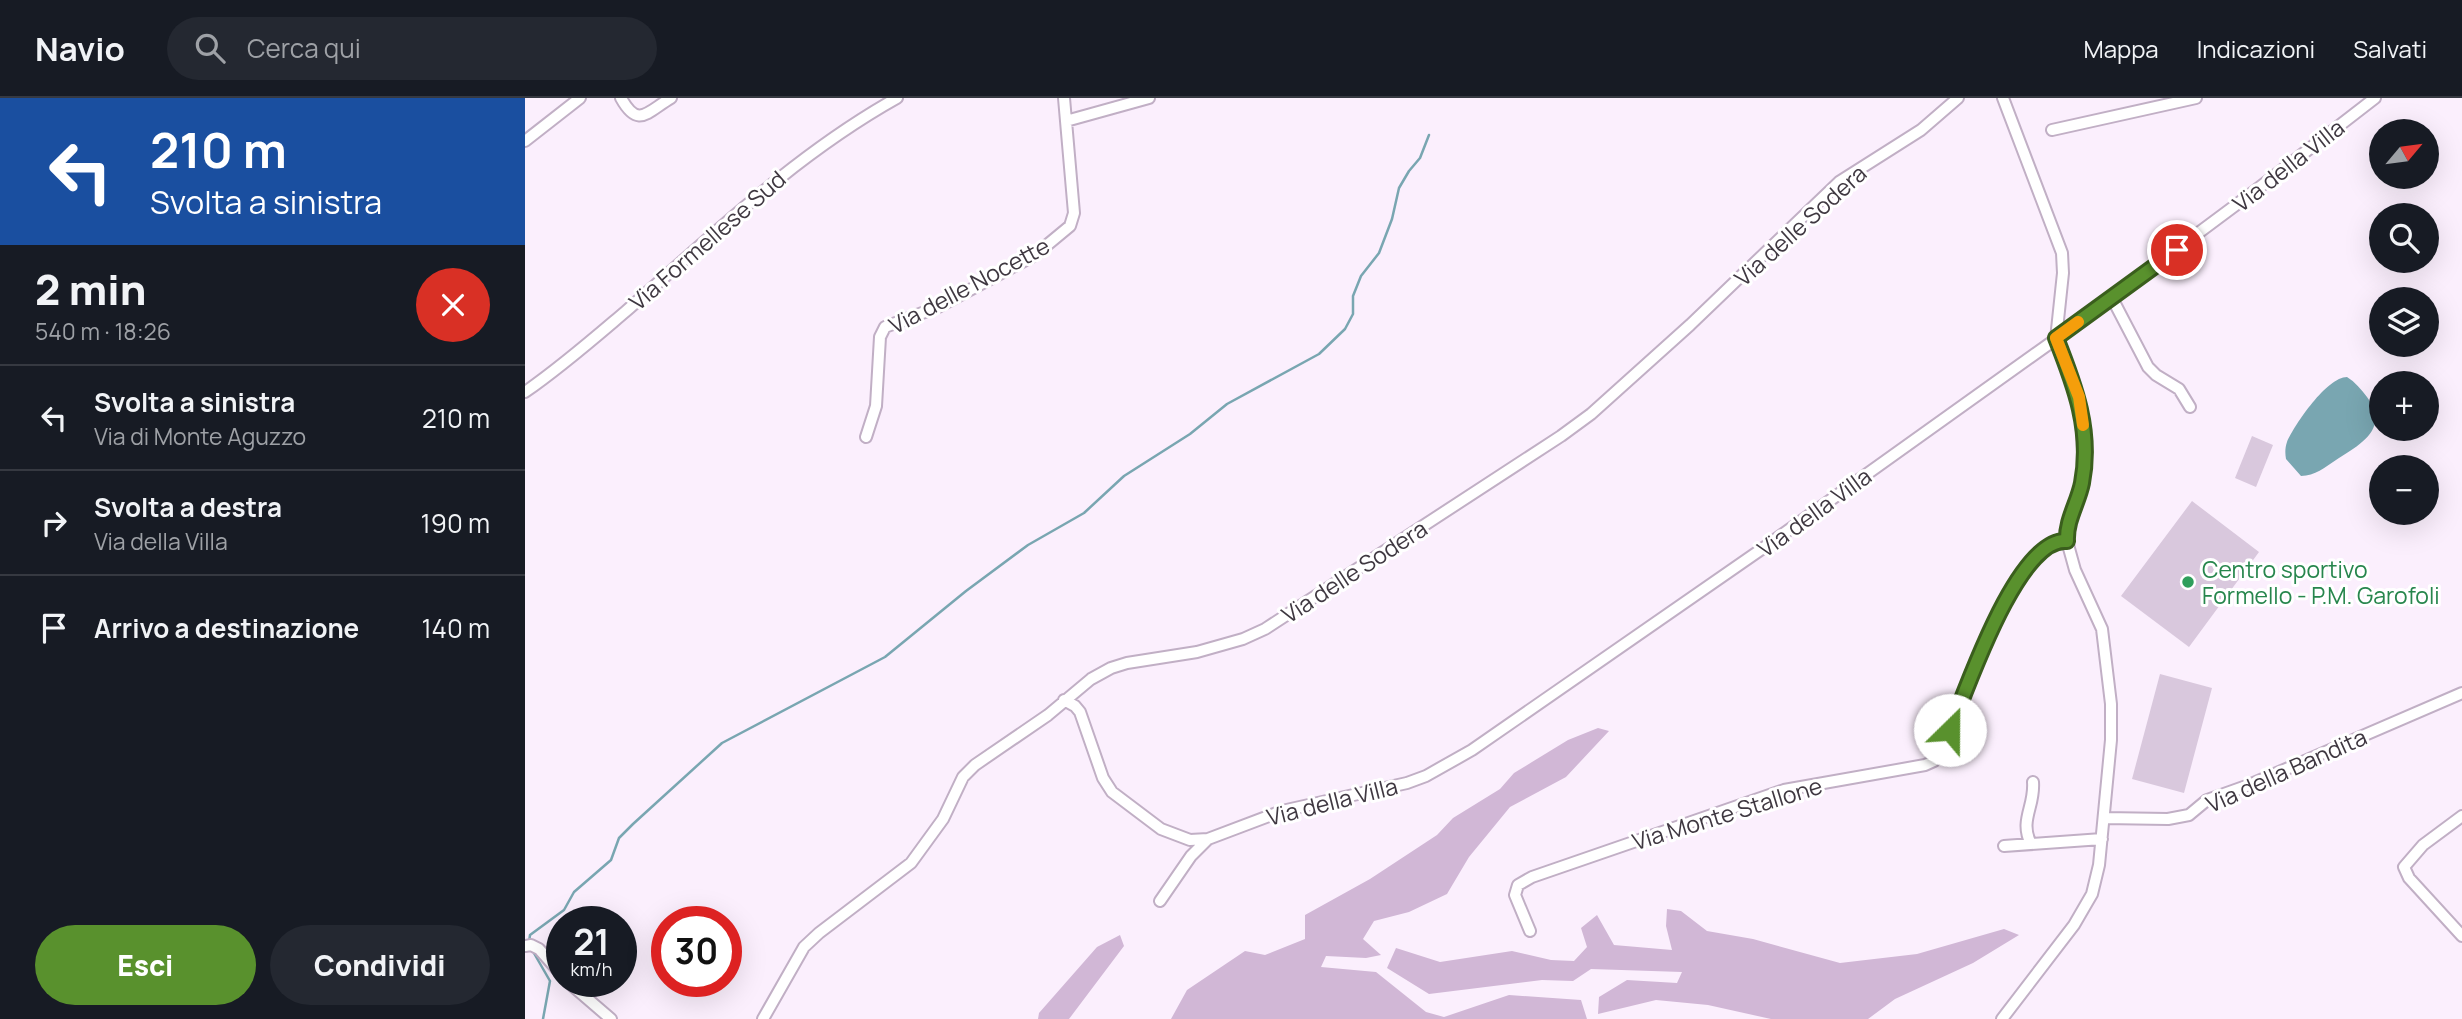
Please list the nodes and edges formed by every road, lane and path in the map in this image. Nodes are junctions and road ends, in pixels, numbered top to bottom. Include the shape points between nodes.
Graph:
1 (580, 98) edge
2 (621, 98) edge
3 (671, 98) edge
4 (897, 98) edge
5 (1064, 98) edge
6 (1149, 98) edge
7 (1958, 98) edge
8 (2003, 98) edge
9 (2196, 98) edge
10 (2375, 98) edge
11 (1066, 121) junction
12 (2052, 130) dead end
13 (525, 141) edge
14 (2112, 298) junction
15 (2056, 338) junction
16 (525, 392) edge
17 (2190, 407) dead end
18 (866, 436) dead end
19 (2067, 541) junction
20 (2462, 692) edge
21 (1064, 701) junction
22 (2033, 782) dead end
23 (2462, 816) edge
24 (2104, 818) junction
25 (1208, 839) junction
26 (2102, 839) junction
27 (2031, 844) junction
28 (2004, 846) dead end
29 (1160, 901) dead end
30 (1530, 931) dead end
31 (2462, 936) edge
32 (530, 946) edge
33 (546, 960) edge
34 (585, 997) edge
35 (611, 1019) edge
36 (763, 1019) edge
37 (2002, 1019) edge

1 - 13 street
2 - 3 street via 636,116
4 - 16 street, Via Formellese Sud via 836,134 772,182 569,360
5 - 11 street, Via delle Nocette
6 - 11 street
7 - 21 street, Via delle Sodera via 1920,130 1844,178 1691,325 1561,436 1265,629 1188,654 1117,666
8 - 15 street via 2062,253
9 - 12 street
10 - 14 street, Via della Villa
11 - 18 street, Via delle Nocette via 1072,223 1030,258 939,307 885,327 880,340 876,407
14 - 15 street, Via della Villa
14 - 17 street via 2148,367 2179,389
15 - 19 street via 2083,417 2084,474
15 - 25 street, Via della Villa via 1472,750 1412,781 1282,811
19 - 24 street via 2103,638 2112,722
19 - 30 street, Via Monte Stallone via 2048,546 2007,596 1934,761 1784,790 1528,878 1515,895
20 - 24 street, Via della Bandita via 2207,800 2189,815
21 - 25 street, Via della Villa via 1080,712 1112,792 1167,833
21 - 36 street, Via delle Sodera via 967,773 943,819 915,858 808,943
22 - 27 street via 2033,802 2025,827
23 - 31 street via 2423,845 2404,867
24 - 26 street
25 - 29 street, Via della Villa
26 - 27 street
26 - 37 street via 2098,875 2088,901
27 - 28 street
32 - 33 street
34 - 35 street

